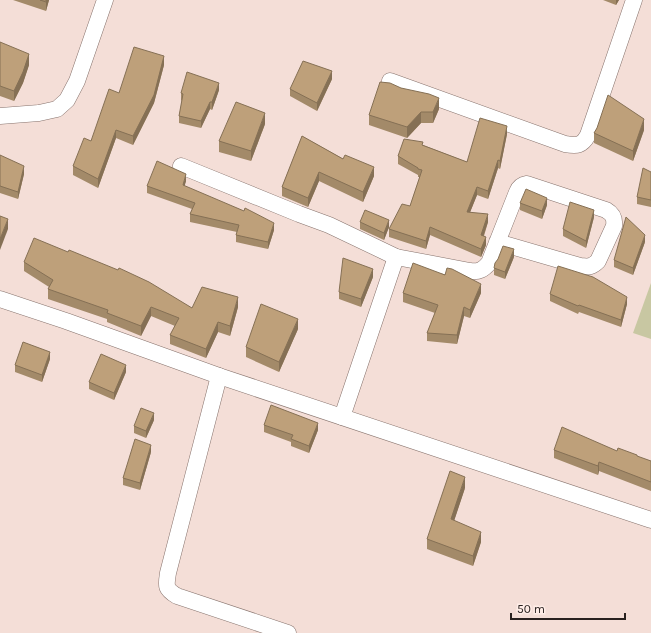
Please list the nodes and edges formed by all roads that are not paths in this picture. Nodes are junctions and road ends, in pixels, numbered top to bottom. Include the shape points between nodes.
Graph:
1 (105, 0) edge
2 (634, 0) edge
3 (390, 81) edge
4 (0, 116) edge
5 (181, 166) dead end
6 (497, 242) junction
7 (396, 257) junction
8 (0, 299) edge
9 (219, 376) junction
10 (342, 417) junction
11 (651, 520) edge
12 (288, 633) edge

1 - 4 street via 77,81 67,100 57,109
2 - 3 street via 588,135 584,142 574,146
5 - 7 street via 329,225
6 - 6 street via 519,187 527,184 606,210 612,214 614,220 614,226 598,261 588,267
6 - 7 street via 488,263 478,272
7 - 10 street
8 - 9 street
9 - 10 street
9 - 12 street via 168,573 167,588 177,596
10 - 11 street

